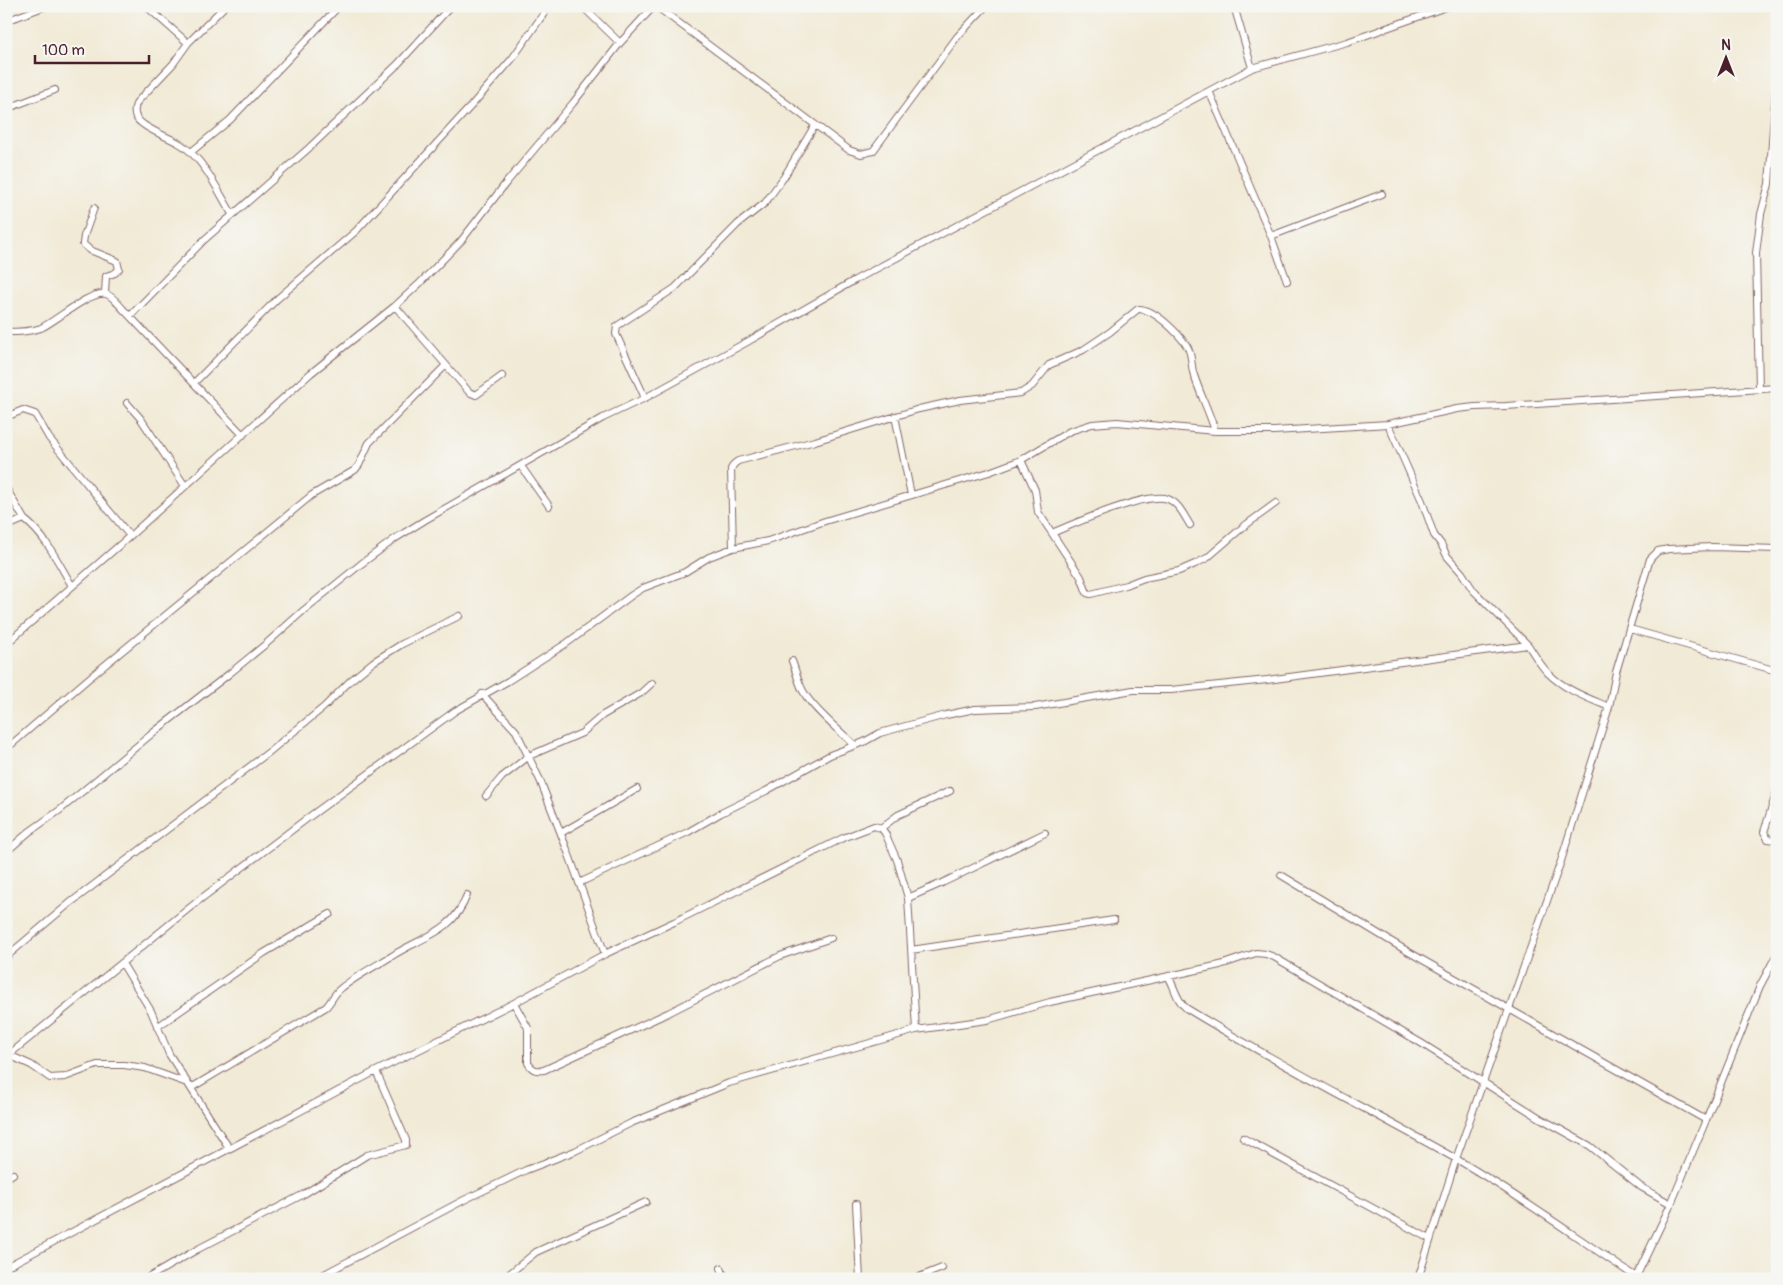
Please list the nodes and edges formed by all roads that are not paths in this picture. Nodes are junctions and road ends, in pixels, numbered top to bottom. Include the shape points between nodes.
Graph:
1 (46, 6) edge
2 (146, 6) edge
3 (226, 6) edge
4 (339, 6) edge
5 (451, 6) edge
6 (549, 6) edge
7 (582, 6) edge
8 (655, 6) edge
9 (986, 6) edge
10 (1234, 6) edge
11 (1448, 6) edge
12 (6, 21) edge
13 (188, 42) junction
14 (620, 43) junction
15 (1252, 68) junction
16 (1777, 73) edge
17 (56, 90) dead end
18 (1209, 91) junction
19 (6, 109) edge
20 (815, 125) junction
21 (191, 152) junction
22 (1382, 194) dead end
23 (94, 208) dead end
24 (232, 214) junction
25 (1272, 236) junction
26 (1287, 280) dead end
27 (105, 293) junction
28 (395, 306) junction
29 (130, 316) junction
30 (6, 332) edge
31 (446, 365) junction
32 (502, 376) dead end
33 (194, 383) junction
34 (1777, 388) edge
35 (1759, 389) junction
36 (645, 398) junction
37 (127, 403) dead end
38 (895, 416) junction
39 (6, 417) edge
40 (1388, 424) junction
41 (1215, 431) junction
42 (243, 435) junction
43 (1020, 460) junction
44 (521, 466) junction
45 (185, 486) junction
46 (6, 488) edge
47 (911, 495) junction
48 (1276, 502) dead end
49 (549, 506) dead end
50 (24, 519) junction
51 (1190, 525) dead end
52 (6, 529) edge
53 (1052, 533) junction
54 (130, 536) junction
55 (732, 548) junction
56 (1777, 548) edge
57 (72, 586) junction
58 (459, 616) dead end
59 (1630, 629) junction
60 (6, 644) edge
61 (1528, 645) junction
62 (792, 661) dead end
63 (1777, 671) edge
64 (652, 683) dead end
65 (482, 694) junction
66 (1609, 707) junction
67 (855, 745) junction
68 (6, 749) edge
69 (529, 756) junction
70 (637, 789) dead end
71 (950, 791) dead end
72 (1777, 791) edge
73 (486, 796) dead end
74 (881, 828) junction
75 (561, 833) junction
76 (1045, 833) dead end
77 (1777, 840) edge
78 (6, 852) edge
79 (1281, 875) dead end
80 (579, 883) junction
81 (467, 895) dead end
82 (908, 898) junction
83 (330, 914) dead end
84 (1114, 920) dead end
85 (831, 938) dead end
86 (911, 950) junction
87 (605, 954) junction
88 (1777, 954) edge
89 (6, 956) edge
90 (122, 963) junction
91 (1168, 976) junction
92 (514, 1003) junction
93 (1509, 1009) junction
94 (157, 1026) junction
95 (916, 1030) junction
96 (7, 1056) edge
97 (376, 1071) junction
98 (1483, 1082) junction
99 (189, 1085) junction
100 (1706, 1120) junction
101 (1243, 1138) dead end
102 (229, 1148) junction
103 (1456, 1159) junction
104 (13, 1174) dead end
105 (6, 1178) edge
106 (646, 1202) dead end
107 (856, 1204) dead end
108 (1671, 1204) junction
109 (1430, 1239) junction
110 (6, 1267) edge
111 (721, 1268) dead end
112 (942, 1268) dead end
113 (1636, 1278) edge
114 (146, 1279) edge
115 (314, 1279) edge
116 (503, 1279) edge
117 (724, 1279) edge
118 (860, 1279) edge
119 (914, 1279) edge
120 (1418, 1279) edge

1 - 12 street
2 - 13 street
3 - 13 street
4 - 21 street via 230,120
5 - 24 street via 357,104
6 - 33 street via 512,59 356,231 277,299
7 - 14 street
8 - 14 street
8 - 20 street
9 - 20 street via 957,37 873,151 861,154 849,150
10 - 15 street
11 - 15 street via 1347,42
13 - 21 street via 173,64 142,96 135,107 135,114 139,120
14 - 28 street via 461,241
15 - 18 street
16 - 35 street via 1769,184 1756,253
17 - 19 street
18 - 25 street
18 - 36 street via 855,280
20 - 36 street via 784,177 764,203 738,224 674,288 617,326 616,334
21 - 24 street
22 - 25 street
23 - 27 street via 83,244 119,264 115,273 106,276
24 - 29 street
25 - 26 street
27 - 29 street
27 - 30 street via 92,296 40,328
28 - 31 street
28 - 42 street via 311,373
29 - 33 street
31 - 32 street via 473,394
31 - 68 street via 369,443 355,470 312,495
33 - 42 street
34 - 35 street
35 - 40 street via 1475,407
36 - 44 street via 603,418
37 - 45 street
38 - 41 street via 960,400 1026,390 1049,365 1083,350 1140,309 1164,322 1187,346
38 - 47 street
38 - 55 street via 734,464 730,469
39 - 54 street via 24,410 35,414 49,438
40 - 41 street
40 - 61 street via 1434,535 1474,590
41 - 43 street via 1117,422 1092,424 1070,431
42 - 45 street
43 - 47 street
43 - 53 street via 1035,490 1038,512
44 - 49 street
44 - 78 street via 425,520 361,564
45 - 54 street
46 - 50 street
47 - 55 street via 768,541
48 - 53 street via 1207,558 1173,572 1095,594 1087,593 1081,577
50 - 52 street
50 - 57 street via 47,543
51 - 53 street via 1177,505 1158,497 1110,510
54 - 57 street
55 - 65 street via 685,572 643,588 560,648
56 - 59 street via 1712,547 1658,551 1650,559
57 - 60 street
58 - 89 street via 402,644 374,662 269,752 70,903
59 - 63 street
59 - 66 street
61 - 66 street via 1548,673 1561,684
61 - 67 street via 1268,680 1171,690 1133,690 1035,707 975,709 892,729
62 - 67 street via 803,691 834,727
64 - 69 street via 582,733
65 - 69 street via 516,731
65 - 90 street via 309,817
66 - 93 street via 1561,861
67 - 80 street via 830,755 688,832
69 - 73 street via 502,777
69 - 75 street
70 - 75 street
71 - 74 street via 898,815
72 - 77 street via 1764,832 1768,839
74 - 82 street via 897,860
74 - 87 street via 874,826 843,838
75 - 80 street
76 - 82 street
79 - 93 street
80 - 87 street
81 - 99 street via 462,909 439,931 393,955 341,989 326,1007
82 - 86 street
83 - 94 street via 264,953
84 - 86 street
85 - 92 street via 780,956 668,1013 544,1070 530,1068 528,1028
86 - 95 street
87 - 92 street
88 - 100 street via 1760,986
90 - 94 street
90 - 96 street
91 - 95 street via 1050,1002 987,1020
91 - 98 street via 1220,965 1256,953 1266,954
91 - 103 street via 1186,1008 1288,1068
92 - 97 street
93 - 98 street
93 - 100 street
94 - 99 street via 169,1054
95 - 115 street via 729,1083 631,1123 464,1200
96 - 99 street via 31,1065 50,1078 65,1077 97,1065 124,1065 145,1068
97 - 102 street
97 - 114 street via 406,1145 361,1158 304,1194
98 - 103 street
98 - 108 street via 1590,1146 1641,1187
99 - 102 street
100 - 108 street
101 - 109 street
102 - 110 street
103 - 109 street
103 - 113 street via 1562,1226
104 - 105 street
106 - 116 street via 536,1252
107 - 118 street
108 - 113 street
109 - 120 street
111 - 117 street
112 - 119 street

